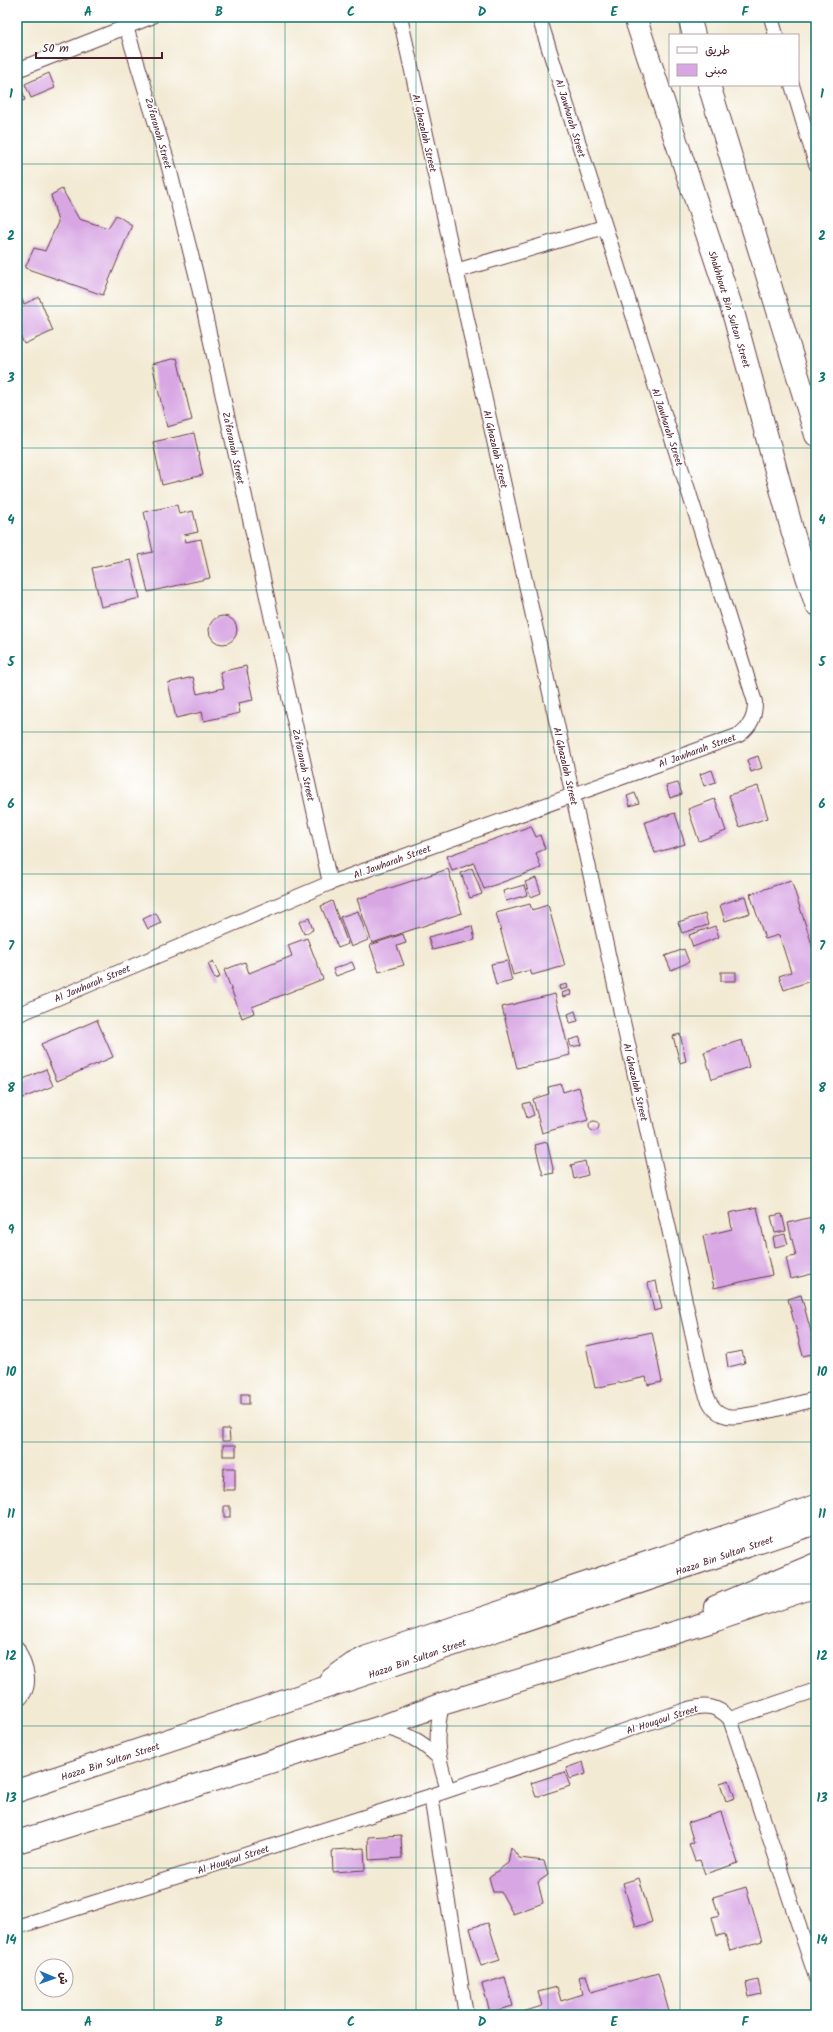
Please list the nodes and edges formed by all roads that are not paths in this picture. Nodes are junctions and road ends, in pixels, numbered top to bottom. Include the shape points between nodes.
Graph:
1 (151, 17) edge
2 (400, 17) edge
3 (539, 17) edge
4 (635, 17) edge
5 (688, 17) edge
6 (771, 17) edge
7 (125, 21) edge
8 (694, 34) edge
9 (776, 34) edge
10 (17, 70) edge
11 (709, 86) edge
12 (792, 86) edge
13 (816, 164) edge
14 (604, 227) junction
15 (456, 271) junction
16 (816, 435) edge
17 (816, 604) edge
18 (572, 795) junction
19 (330, 883) junction
20 (17, 1015) edge
21 (816, 1399) edge
22 (816, 1506) edge
23 (816, 1523) edge
24 (816, 1564) edge
25 (816, 1586) edge
26 (675, 1632) junction
27 (17, 1648) edge
28 (816, 1690) edge
29 (318, 1692) junction
30 (17, 1701) edge
31 (442, 1704) junction
32 (730, 1719) junction
33 (380, 1727) junction
34 (438, 1757) junction
35 (448, 1790) junction
36 (17, 1791) edge
37 (431, 1796) junction
38 (17, 1842) edge
39 (17, 1927) edge
40 (816, 1976) edge
41 (466, 2015) edge

1 - 7 street
2 - 15 street, Al Ghazalah Street
3 - 14 street, Al Jawharah Street
4 - 17 main road, Shakhbout Bin Sultan Street via 733,312 793,533
5 - 8 main road
6 - 9 street
7 - 10 street
7 - 19 street, Za'faranah Street via 167,160 196,274
11 - 16 main road
12 - 13 street
14 - 15 street
14 - 18 street, Al Jawharah Street via 755,702 755,712 752,721 739,735
15 - 18 street, Al Ghazalah Street
18 - 19 street, Al Jawharah Street
18 - 21 street, Al Ghazalah Street via 708,1399 718,1412 734,1417
19 - 20 street, Al Jawharah Street
22 - 29 main road via 367,1657 341,1672
23 - 29 main road, Hazza Bin Sultan Street
24 - 26 main road via 708,1610
25 - 26 main road
26 - 31 main road
27 - 30 street via 28,1679 26,1689
28 - 32 street
29 - 36 main road, Hazza Bin Sultan Street
31 - 33 main road
31 - 34 street via 438,1730
32 - 35 street, Al Houqoul Street via 712,1706 700,1706
32 - 40 street
33 - 34 street via 412,1736
33 - 38 main road
34 - 35 street
35 - 37 street, Al Houqoul Street
37 - 39 street, Al Houqoul Street
37 - 41 street

